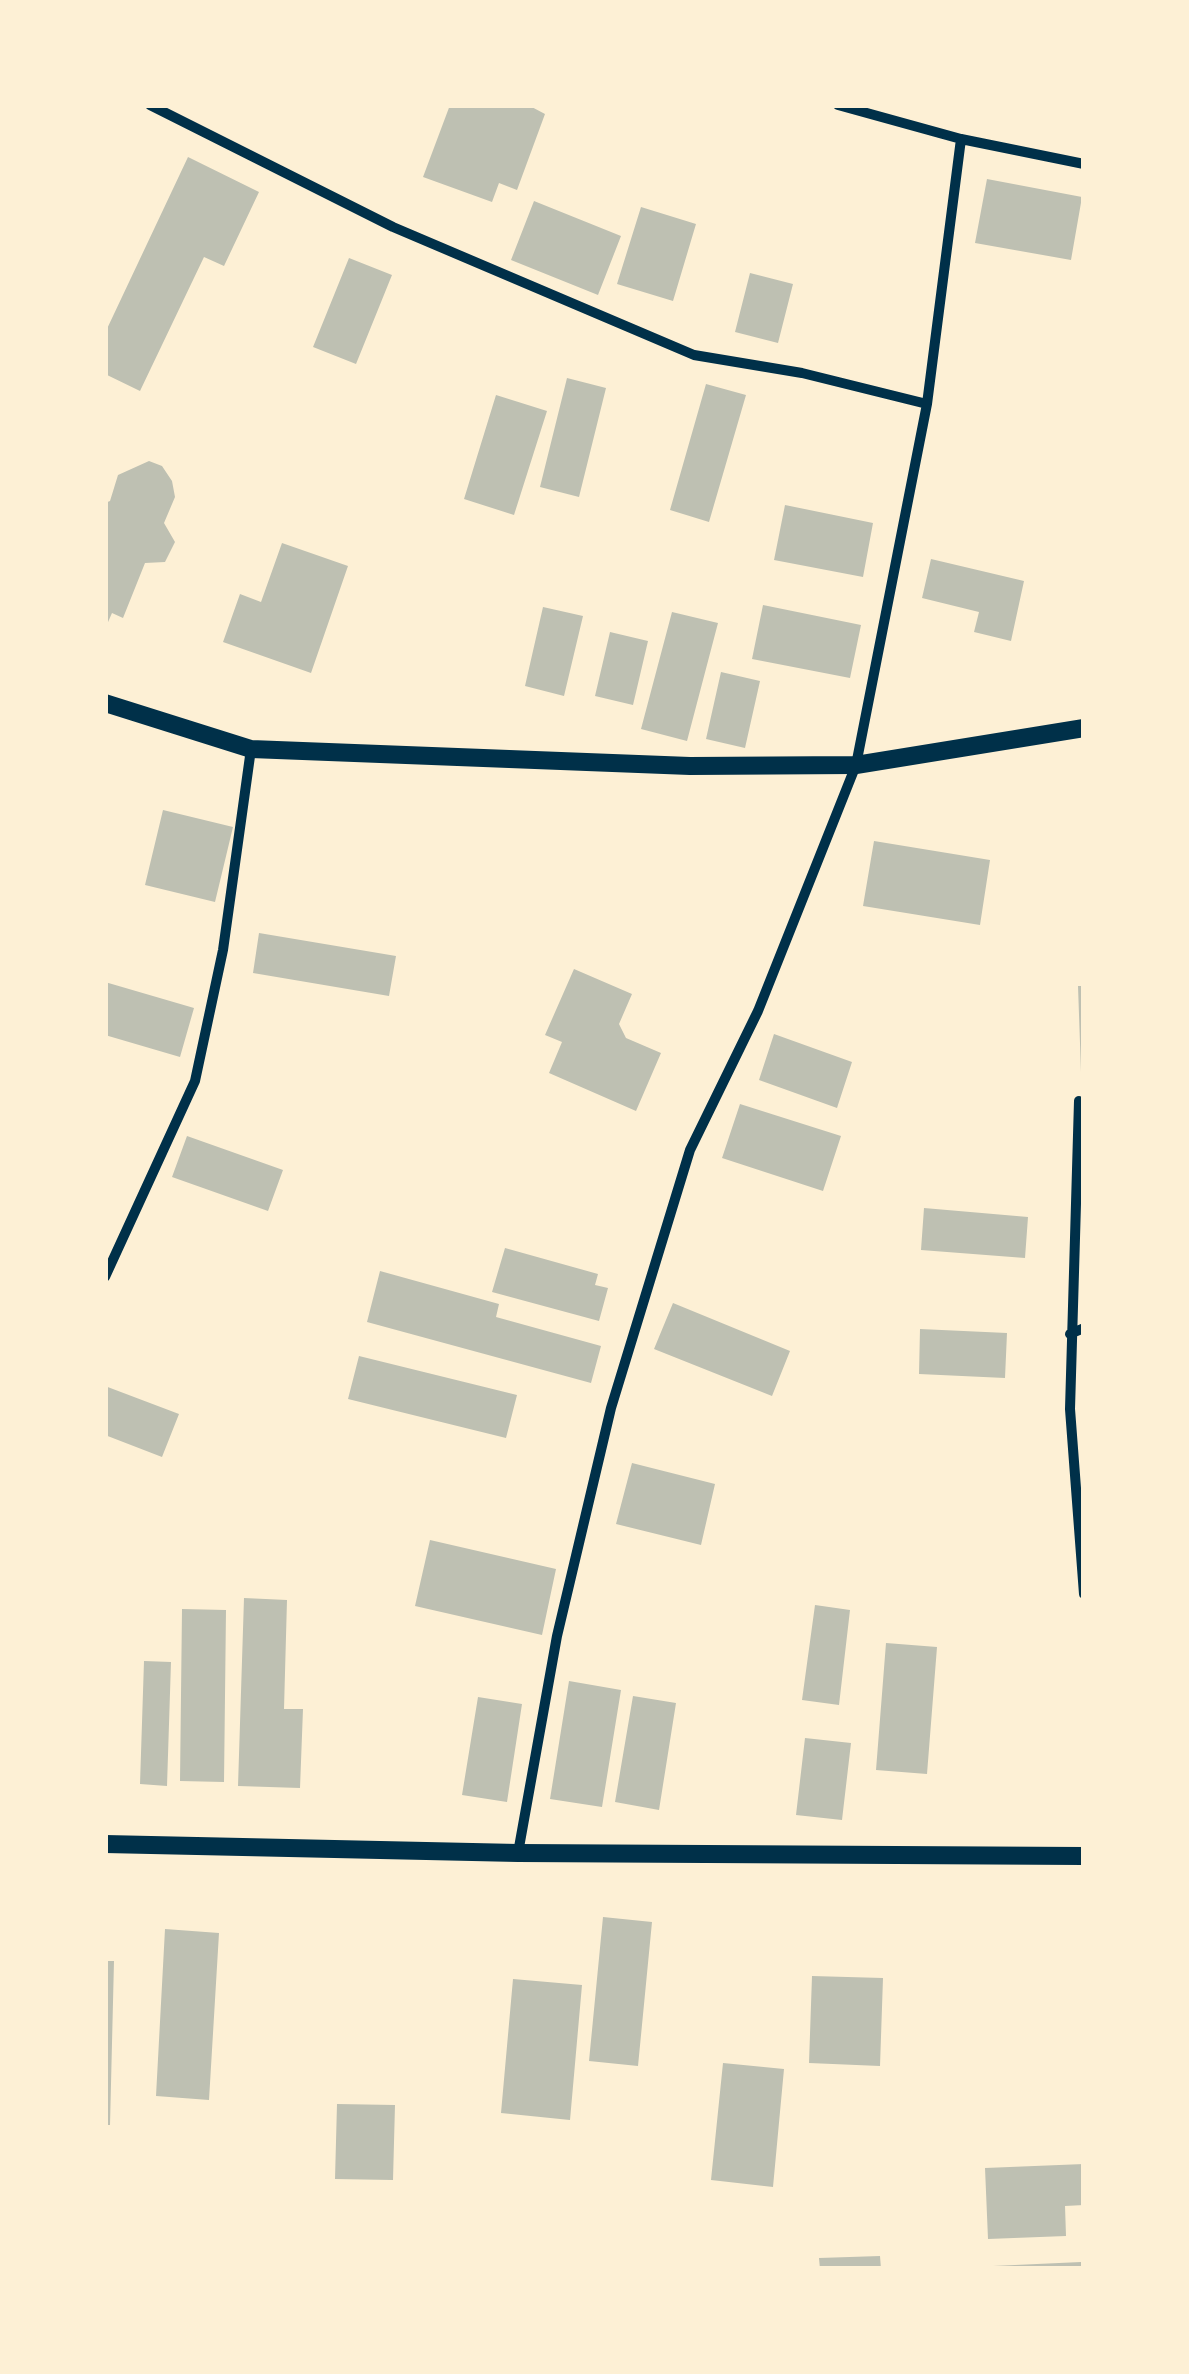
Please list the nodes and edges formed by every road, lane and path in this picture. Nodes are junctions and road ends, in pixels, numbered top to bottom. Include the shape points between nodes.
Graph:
1 (150, 105) edge
2 (838, 105) edge
3 (962, 139) junction
4 (1084, 164) edge
5 (928, 404) junction
6 (105, 704) edge
7 (1084, 728) edge
8 (250, 748) junction
9 (856, 765) junction
10 (1079, 1101) dead end
11 (105, 1277) edge
12 (1084, 1328) edge
13 (1070, 1334) junction
14 (1084, 1594) edge
15 (105, 1844) edge
16 (518, 1853) junction
17 (1084, 1856) edge

1 - 5 street via 394,228 694,355
2 - 3 street
3 - 4 street
3 - 5 street
5 - 9 street
6 - 8 street
7 - 9 street
8 - 9 street via 690,766
8 - 11 street via 222,950 194,1081
9 - 16 street via 758,1011 690,1150 611,1408 557,1636
10 - 13 street
12 - 13 street
13 - 14 street
15 - 16 street
16 - 17 street

